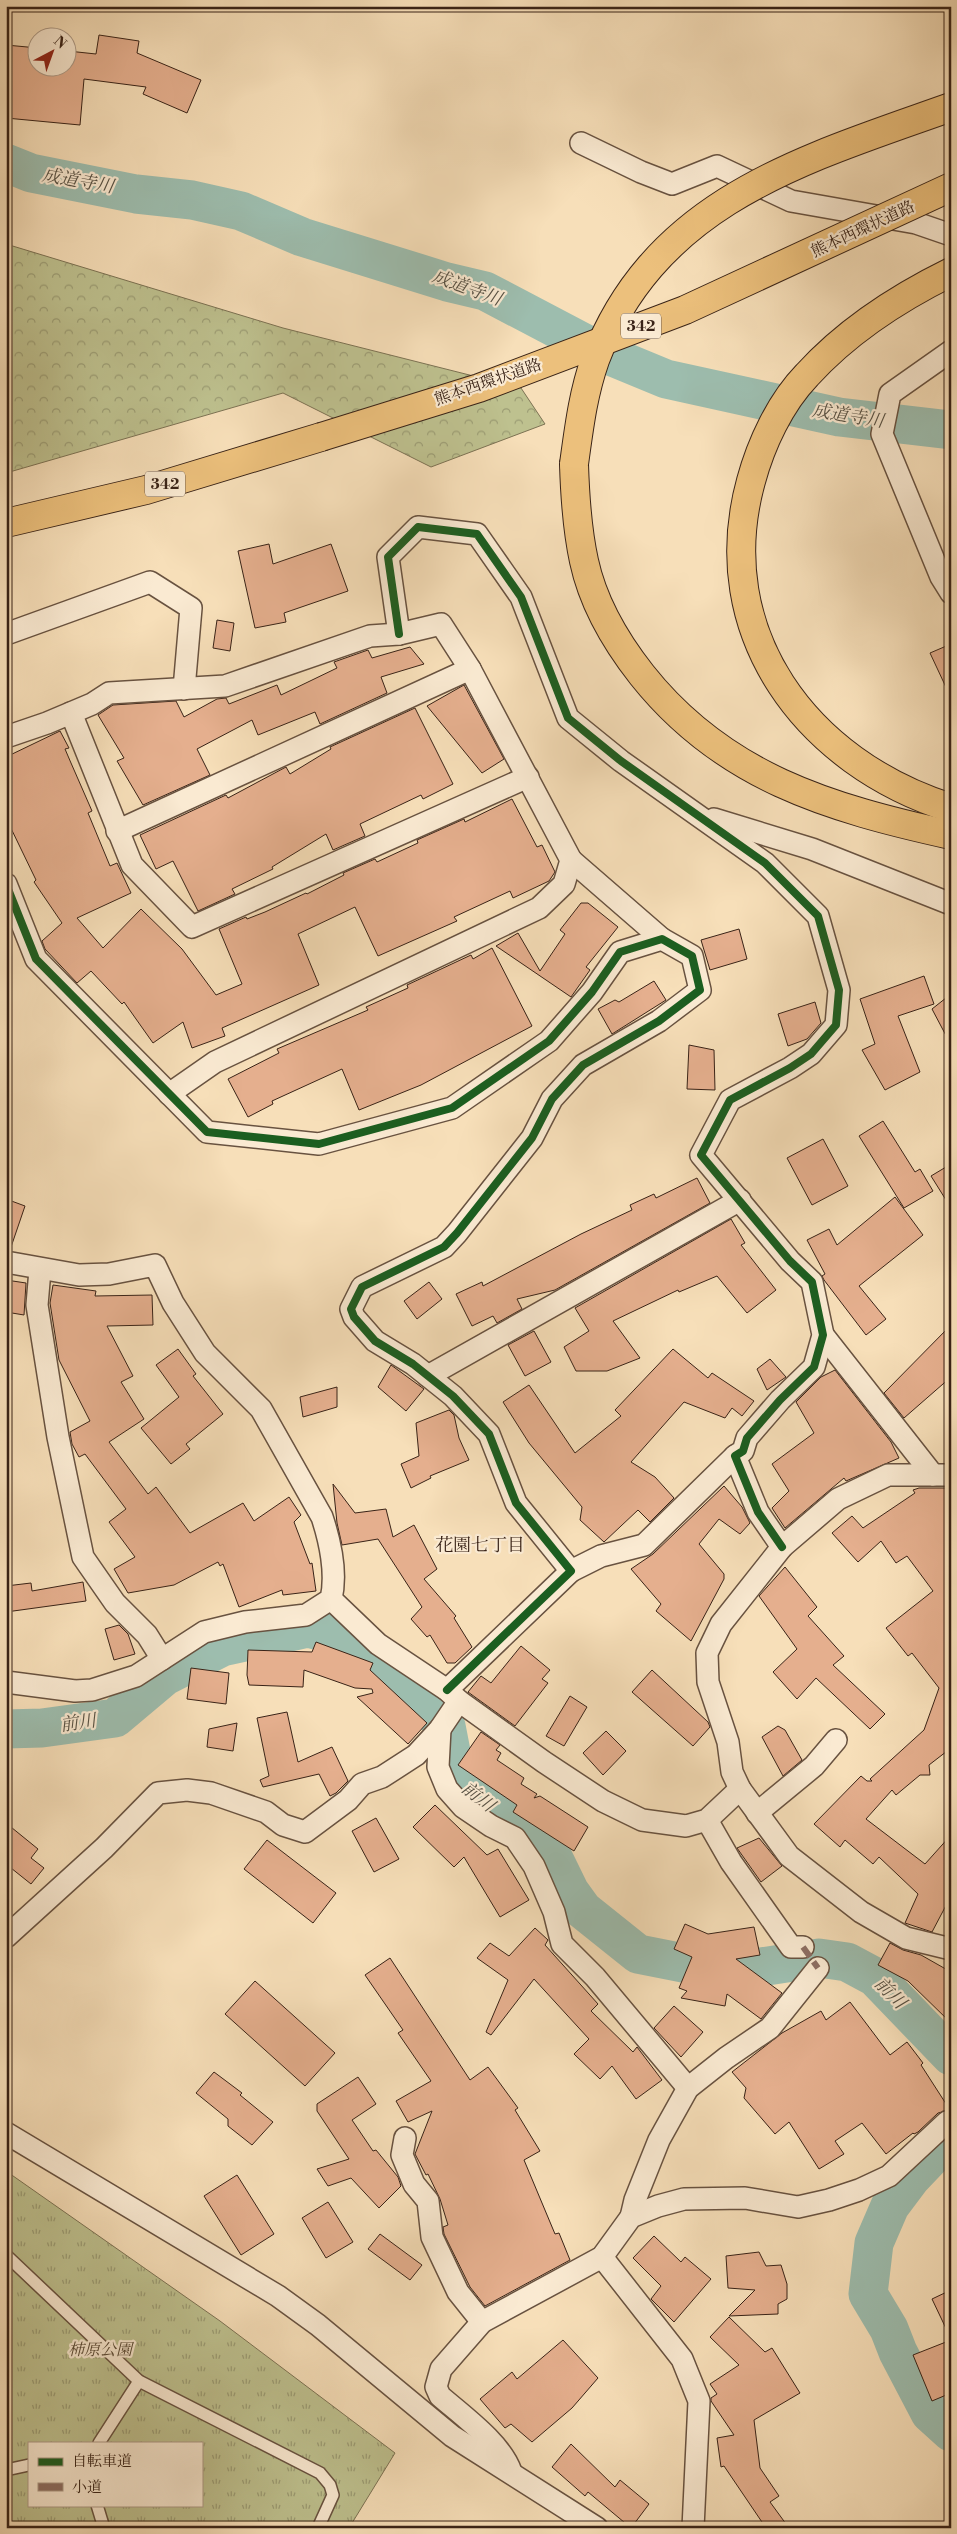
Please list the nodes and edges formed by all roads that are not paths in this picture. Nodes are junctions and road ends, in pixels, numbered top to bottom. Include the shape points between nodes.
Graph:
1 (951, 107) edge
2 (582, 143) dead end
3 (951, 187) edge
4 (951, 235) edge
5 (951, 272) edge
6 (951, 351) edge
7 (6, 524) edge
8 (951, 593) edge
9 (6, 634) edge
10 (399, 634) junction
11 (470, 669) junction
12 (184, 689) junction
13 (71, 713) junction
14 (6, 737) edge
15 (528, 777) junction
16 (951, 808) edge
17 (693, 812) junction
18 (117, 831) junction
19 (951, 835) edge
20 (571, 860) junction
21 (6, 884) edge
22 (951, 904) edge
23 (662, 939) junction
24 (169, 1094) junction
25 (740, 1200) junction
26 (6, 1262) edge
27 (40, 1270) junction
28 (823, 1335) junction
29 (428, 1376) junction
30 (735, 1456) junction
31 (942, 1475) edge
32 (782, 1546) junction
33 (571, 1572) junction
34 (331, 1599) junction
35 (162, 1659) junction
36 (6, 1682) edge
37 (449, 1708) junction
38 (836, 1740) dead end
39 (740, 1789) junction
40 (757, 1813) junction
41 (707, 1820) junction
42 (6, 1937) edge
43 (802, 1947) dead end
44 (951, 1949) edge
45 (818, 1968) dead end
46 (688, 2088) junction
47 (949, 2123) edge
48 (6, 2133) edge
49 (405, 2138) dead end
50 (632, 2217) junction
51 (6, 2255) edge
52 (602, 2258) junction
53 (482, 2322) junction
54 (139, 2381) junction
55 (100, 2442) edge
56 (28, 2465) edge
57 (6, 2470) edge
58 (511, 2472) junction
59 (97, 2506) edge
60 (104, 2528) edge
61 (318, 2528) edge
62 (597, 2528) edge
63 (694, 2528) edge

1 - 19 highway, bridge via 779,171 735,194 683,234 646,271 620,308 596,360 582,406 574,464 576,511 585,563 602,614 628,658 663,701 707,741 755,771 808,796 875,818
2 - 4 street via 672,184 717,166 791,201 916,223
3 - 7 highway, 熊本西環状道路 / 342, bridge via 685,310 479,388 146,490
5 - 16 highway via 886,308 841,342 806,376 778,415 757,458 743,508 740,555 745,598 756,638 779,681 807,720 842,752 881,778
6 - 8 street via 890,394 882,434 941,577
9 - 12 street via 150,582 191,608
10 - 11 street via 441,624
10 - 12 street via 370,636 225,686
10 - 17 street via 388,557 418,527 477,534 521,597 568,718 621,761
11 - 15 street
11 - 18 street
12 - 13 street via 110,693
13 - 14 street
13 - 18 street
15 - 18 street via 192,927 132,865
15 - 20 street
17 - 22 street via 812,849
17 - 25 street via 765,863 818,916 839,990 836,1025 810,1054 730,1100 701,1155
20 - 23 street
20 - 24 street via 564,884 539,908 215,1062
21 - 24 street via 36,959
23 - 24 street via 620,952 592,992 549,1041 452,1108 319,1144 207,1132
23 - 29 street via 692,956 700,990 659,1021 583,1065 552,1099 532,1138 444,1247 362,1287 351,1309 354,1318 375,1341
25 - 28 street via 790,1261 812,1282
25 - 29 street
26 - 27 street
27 - 34 street via 79,1275 109,1274 155,1265 173,1303 205,1353 261,1409 322,1517 328,1536 334,1588
27 - 35 street via 37,1305 58,1437 83,1557 115,1603 147,1635
28 - 30 street via 814,1368 780,1400 747,1438 744,1451
28 - 31 street
29 - 33 street via 453,1396 489,1434 516,1503
30 - 32 street via 758,1512
30 - 33 street via 644,1545 601,1556
31 - 32 street via 888,1475 838,1499
32 - 39 street via 721,1624 707,1653 708,1682 728,1742 732,1772
33 - 37 street
34 - 35 street via 306,1615 245,1622 204,1632
34 - 37 street
35 - 36 street via 136,1676 92,1690 74,1691
37 - 41 street via 642,1820 686,1826
37 - 42 street via 416,1755 382,1777 362,1784 348,1800 305,1832 283,1825 266,1812 211,1794 187,1790 158,1793 104,1848
37 - 46 street via 438,1767 447,1789 463,1807 515,1838 538,1875 554,1912 562,1944 595,1977
38 - 40 street via 814,1766
39 - 40 street
39 - 41 street
40 - 44 street via 789,1856 861,1912 906,1938
41 - 43 street via 731,1862 791,1947
45 - 46 street via 770,2028
46 - 50 street via 659,2140 635,2200
47 - 50 street via 889,2176 828,2200 798,2207 745,2198 684,2199
48 - 58 street via 278,2296 452,2436
49 - 53 street via 402,2155 414,2184 428,2201 432,2237 458,2292
50 - 52 street
51 - 54 lane
52 - 53 street
52 - 63 street via 682,2359 699,2401
53 - 58 street via 441,2369 436,2387 440,2396 497,2448
54 - 55 lane
54 - 61 lane via 320,2473 330,2485 333,2495
56 - 57 lane
58 - 62 street
59 - 60 lane

